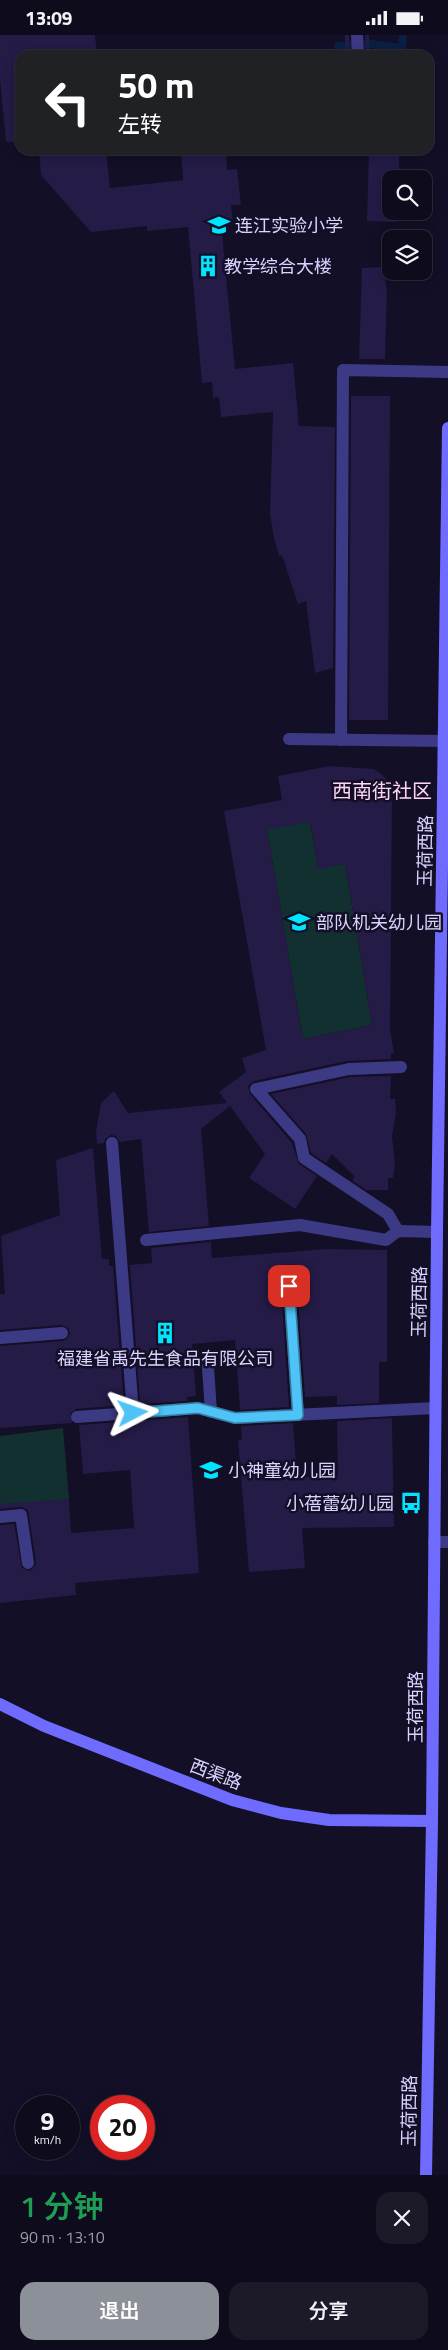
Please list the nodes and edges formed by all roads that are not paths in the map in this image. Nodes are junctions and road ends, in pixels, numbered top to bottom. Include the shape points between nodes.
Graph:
1 (357, 35) edge
2 (358, 50) edge
3 (448, 371) edge
4 (448, 428) edge
5 (289, 739) dead end
6 (341, 740) junction
7 (444, 741) junction
8 (401, 1067) dead end
9 (112, 1143) dead end
10 (398, 1231) junction
11 (437, 1232) junction
12 (146, 1240) dead end
13 (289, 1286) dead end
14 (442, 1299) edge
15 (62, 1333) dead end
16 (0, 1338) edge
17 (208, 1367) dead end
18 (435, 1407) junction
19 (211, 1412) junction
20 (133, 1413) junction
21 (298, 1415) junction
22 (77, 1417) dead end
23 (0, 1517) edge
24 (434, 1542) junction
25 (448, 1542) edge
26 (28, 1563) dead end
27 (0, 1704) edge
28 (432, 1821) junction
29 (426, 2175) edge

1 - 2 street
3 - 6 street via 343,370
4 - 7 main road, 玉荷西路
5 - 6 street
6 - 7 street
7 - 11 main road, 玉荷西路
8 - 10 street via 349,1069 256,1089 300,1139 304,1158 388,1214
9 - 20 street
10 - 11 street
10 - 12 street via 386,1240 300,1225
11 - 14 main road, 玉荷西路
13 - 21 street
14 - 18 main road, 玉荷西路
15 - 16 street
17 - 19 street
18 - 21 street
18 - 24 main road, 玉荷西路
19 - 20 street via 198,1408
19 - 21 street via 235,1418
20 - 22 street
23 - 26 street via 21,1515
24 - 25 street
24 - 28 main road, 玉荷西路
27 - 28 main road, 西渠路 via 53,1729 259,1808 329,1820
28 - 29 main road, 玉荷西路

